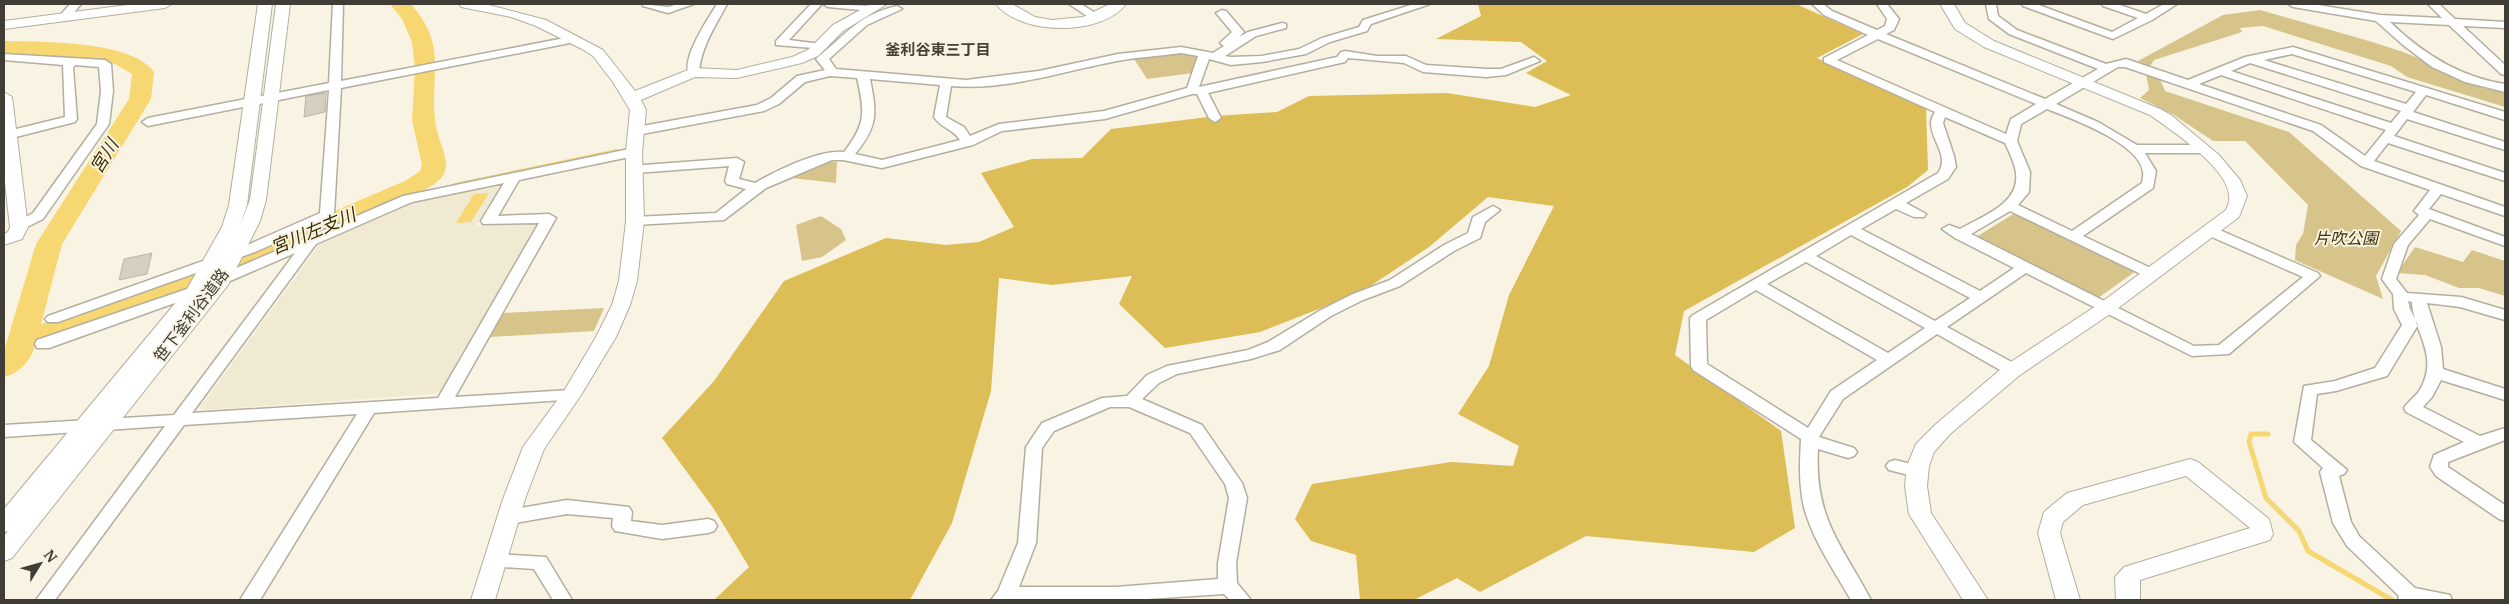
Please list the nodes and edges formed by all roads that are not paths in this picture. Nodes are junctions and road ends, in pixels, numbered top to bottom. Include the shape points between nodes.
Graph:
1 (76, 4) edge
2 (165, 4) edge
3 (265, 4) edge
4 (283, 4) edge
5 (338, 4) edge
6 (466, 4) edge
7 (647, 4) edge
8 (689, 4) edge
9 (722, 4) edge
10 (817, 4) edge
11 (828, 4) edge
12 (1003, 4) edge
13 (1074, 4) edge
14 (1119, 4) edge
15 (1425, 4) edge
16 (1817, 4) edge
17 (1882, 4) edge
18 (1947, 4) edge
19 (1990, 4) edge
20 (2027, 4) edge
21 (2107, 4) edge
22 (2172, 4) edge
23 (2293, 4) edge
24 (2433, 4) edge
25 (876, 6) edge
26 (897, 9) dead end
27 (1222, 13) dead end
28 (64, 18) junction
29 (1096, 18) junction
30 (2148, 18) junction
31 (2380, 18) junction
32 (2454, 23) junction
33 (4, 25) edge
34 (2505, 25) edge
35 (1282, 26) dead end
36 (1879, 35) junction
37 (575, 39) junction
38 (821, 46) junction
39 (1302, 52) junction
40 (1345, 54) junction
41 (2487, 54) junction
42 (1210, 55) junction
43 (2505, 55) edge
44 (4, 57) edge
45 (2249, 59) junction
46 (73, 61) junction
47 (1534, 61) dead end
48 (2105, 68) junction
49 (2220, 71) junction
50 (2505, 71) edge
51 (692, 72) junction
52 (830, 72) junction
53 (863, 76) junction
54 (2083, 82) junction
55 (946, 83) junction
56 (2189, 84) junction
57 (335, 86) junction
58 (2505, 88) edge
59 (1197, 90) junction
60 (2423, 91) junction
61 (4, 97) edge
62 (270, 98) junction
63 (632, 98) junction
64 (253, 102) junction
65 (2046, 104) junction
66 (1941, 111) junction
67 (2407, 111) junction
68 (5, 115) edge
69 (2505, 116) edge
70 (1215, 118) dead end
71 (148, 122) dead end
72 (637, 131) junction
73 (2390, 133) junction
74 (5, 136) edge
75 (2011, 141) junction
76 (968, 142) junction
77 (2505, 146) edge
78 (2202, 148) junction
79 (2135, 149) junction
80 (847, 156) junction
81 (8, 159) edge
82 (635, 160) junction
83 (2366, 163) junction
84 (515, 176) junction
85 (2505, 177) edge
86 (9, 181) edge
87 (756, 188) junction
88 (2438, 189) junction
89 (1898, 204) junction
90 (2009, 206) junction
91 (10, 207) edge
92 (1493, 210) dead end
93 (2505, 212) edge
94 (1919, 214) dead end
95 (2426, 215) junction
96 (635, 221) junction
97 (20, 227) junction
98 (1852, 230) junction
99 (2210, 231) junction
100 (2074, 236) junction
101 (312, 239) junction
102 (4, 240) edge
103 (2505, 242) edge
104 (236, 254) junction
105 (1806, 256) junction
106 (212, 262) junction
107 (2025, 267) junction
108 (2152, 274) junction
109 (221, 281) junction
110 (1756, 284) junction
111 (195, 291) junction
112 (2400, 294) junction
113 (1980, 298) junction
114 (2421, 299) junction
115 (2106, 308) junction
116 (2505, 314) edge
117 (53, 319) dead end
118 (1935, 328) junction
119 (43, 344) dead end
120 (1888, 360) junction
121 (2013, 370) junction
122 (2435, 372) junction
123 (571, 395) junction
124 (2505, 395) edge
125 (1131, 401) junction
126 (444, 402) junction
127 (369, 408) junction
128 (177, 420) junction
129 (105, 425) junction
130 (83, 426) junction
131 (4, 431) edge
132 (2505, 434) edge
133 (1810, 439) junction
134 (2479, 443) junction
135 (1848, 452) dead end
136 (1895, 466) dead end
137 (1917, 471) junction
138 (2505, 514) edge
139 (509, 516) junction
140 (4, 524) edge
141 (708, 526) dead end
142 (4, 552) edge
143 (495, 561) junction
144 (1228, 586) junction
145 (1003, 598) edge
146 (2408, 598) edge
147 (45, 600) edge
148 (250, 600) edge
149 (483, 600) edge
150 (563, 600) edge
151 (1242, 600) edge
152 (1861, 600) edge
153 (1976, 600) edge
154 (2068, 600) edge
155 (2128, 600) edge
156 (2443, 600) edge

1 - 28 street
2 - 28 street
3 - 64 street, 笹下釜利谷道路
4 - 62 street, 笹下釜利谷道路
5 - 57 street
6 - 37 street via 514,14
7 - 8 street via 668,10
9 - 51 street via 694,60
10 - 38 street via 780,43
11 - 25 street
12 - 29 street via 1038,22 1056,24
13 - 29 street
14 - 29 street
15 - 39 street via 1367,22 1363,29 1326,40
16 - 36 street via 1828,13
17 - 36 street via 1893,19 1890,28
18 - 54 street via 1960,26 1989,44
19 - 48 street via 1993,17 2013,32
20 - 30 street via 2113,36
21 - 30 street
22 - 30 street
23 - 31 street
24 - 32 street
25 - 38 street via 838,28
26 - 52 street via 878,13 857,25 851,35 822,59 831,68
27 - 42 street via 1238,32
28 - 33 street
31 - 32 street
31 - 58 street via 2418,53 2455,74
32 - 34 street
32 - 41 street
35 - 42 street via 1252,34
36 - 65 street
36 - 66 street via 1828,60
37 - 57 street
37 - 63 street via 598,53
38 - 51 street via 797,60 761,70 737,74
39 - 40 street
39 - 42 street via 1247,61 1231,61
40 - 47 street via 1406,60 1423,68 1486,73 1502,72
40 - 59 street via 1340,60
41 - 43 street
41 - 50 street
42 - 55 street via 1181,50 1137,54 1002,81
42 - 59 street
44 - 46 street
45 - 49 street
45 - 60 street via 2293,50
45 - 67 street
46 - 74 street via 67,67 71,119
46 - 97 street via 104,64 107,90 103,124 38,216
48 - 54 street
48 - 56 street via 2126,63
49 - 56 street
49 - 73 street
51 - 63 street
52 - 53 street
52 - 72 street via 801,79 774,101 753,110
53 - 55 street
53 - 80 street via 869,122 867,132
54 - 65 street
54 - 78 street via 2155,112 2179,127
55 - 76 street via 940,117 960,130
56 - 83 street via 2317,128
57 - 62 street
57 - 104 street via 327,215
59 - 70 street
59 - 76 street via 1105,115 999,128
60 - 67 street
60 - 69 street
61 - 68 street
62 - 64 street
62 - 104 street, 笹下釜利谷道路 via 258,200
63 - 72 street via 638,110
64 - 71 street
64 - 106 street, 笹下釜利谷道路 via 238,205 231,227
65 - 75 street via 2015,122
65 - 79 street via 2109,131
66 - 75 street
66 - 89 street via 1937,123 1949,167 1943,176
67 - 73 street
67 - 77 street
68 - 74 street
72 - 82 street
73 - 83 street
73 - 85 street
74 - 81 street
75 - 90 street via 2023,172 2022,192
76 - 80 street via 882,164 868,164
78 - 79 street
78 - 99 street via 2227,173 2238,192 2233,213
79 - 100 street via 2149,169 2151,178 2148,185
80 - 87 street via 821,158
81 - 86 street
82 - 84 street
82 - 87 street via 737,162 732,181
82 - 96 street
83 - 88 street
84 - 101 street via 408,199
84 - 126 street via 488,221 549,218
86 - 91 street
87 - 96 street via 719,217
88 - 93 street
88 - 95 street via 2421,211
89 - 94 street
89 - 98 street
90 - 100 street
90 - 107 street via 1955,232
91 - 97 street
92 - 125 street via 1478,220 1475,235 1395,283 1326,313 1274,346 1252,354 1173,370 1153,379
95 - 103 street
95 - 112 street via 2401,244 2389,279
96 - 123 street via 628,281 621,305 606,338
97 - 102 street via 16,235
98 - 105 street
98 - 113 street
99 - 108 street
99 - 115 street via 2313,276 2223,350 2192,351
100 - 108 street
101 - 109 street
101 - 128 street
104 - 106 street
104 - 109 street, 笹下釜利谷道路
105 - 110 street
105 - 118 street
106 - 111 street, 笹下釜利谷道路
106 - 117 street
107 - 113 street
107 - 115 street
108 - 115 street
109 - 111 street
109 - 129 street, 笹下釜利谷道路
110 - 120 street
110 - 133 street via 1698,318 1698,366
111 - 119 street
111 - 130 street, 笹下釜利谷道路
112 - 114 street
112 - 146 street via 2410,326 2390,361 2381,372 2336,386 2310,390 2302,442 2338,470 2329,472 2342,523 2353,540
113 - 118 street
114 - 116 street via 2461,302
114 - 122 street via 2418,303 2434,344
115 - 121 street
118 - 120 street
118 - 121 street
120 - 133 street via 1837,395
121 - 137 street via 1930,442 1924,449
122 - 124 street
122 - 134 street via 2428,392 2412,408
123 - 126 street
123 - 139 street via 534,447
125 - 144 street via 1196,429 1233,483 1238,498 1227,563
125 - 145 street via 1108,402 1048,427 1034,446 1027,543
126 - 127 street
127 - 128 street
127 - 148 street
128 - 129 street
128 - 147 street
129 - 130 street
129 - 142 street, 笹下釜利谷道路
130 - 131 street
130 - 140 street, 笹下釜利谷道路
132 - 134 street
133 - 135 street
133 - 152 street via 1811,499 1828,542
134 - 138 street via 2440,459 2439,467
136 - 137 street
137 - 153 street via 1920,514
139 - 141 street via 567,507 624,512 621,526 662,532
139 - 143 street
143 - 149 street
143 - 150 street via 539,562
144 - 145 street
144 - 151 street
146 - 156 street
154 - 155 street via 2049,533 2052,518 2075,499 2190,467 2261,525 2262,534 2132,573 2127,577

